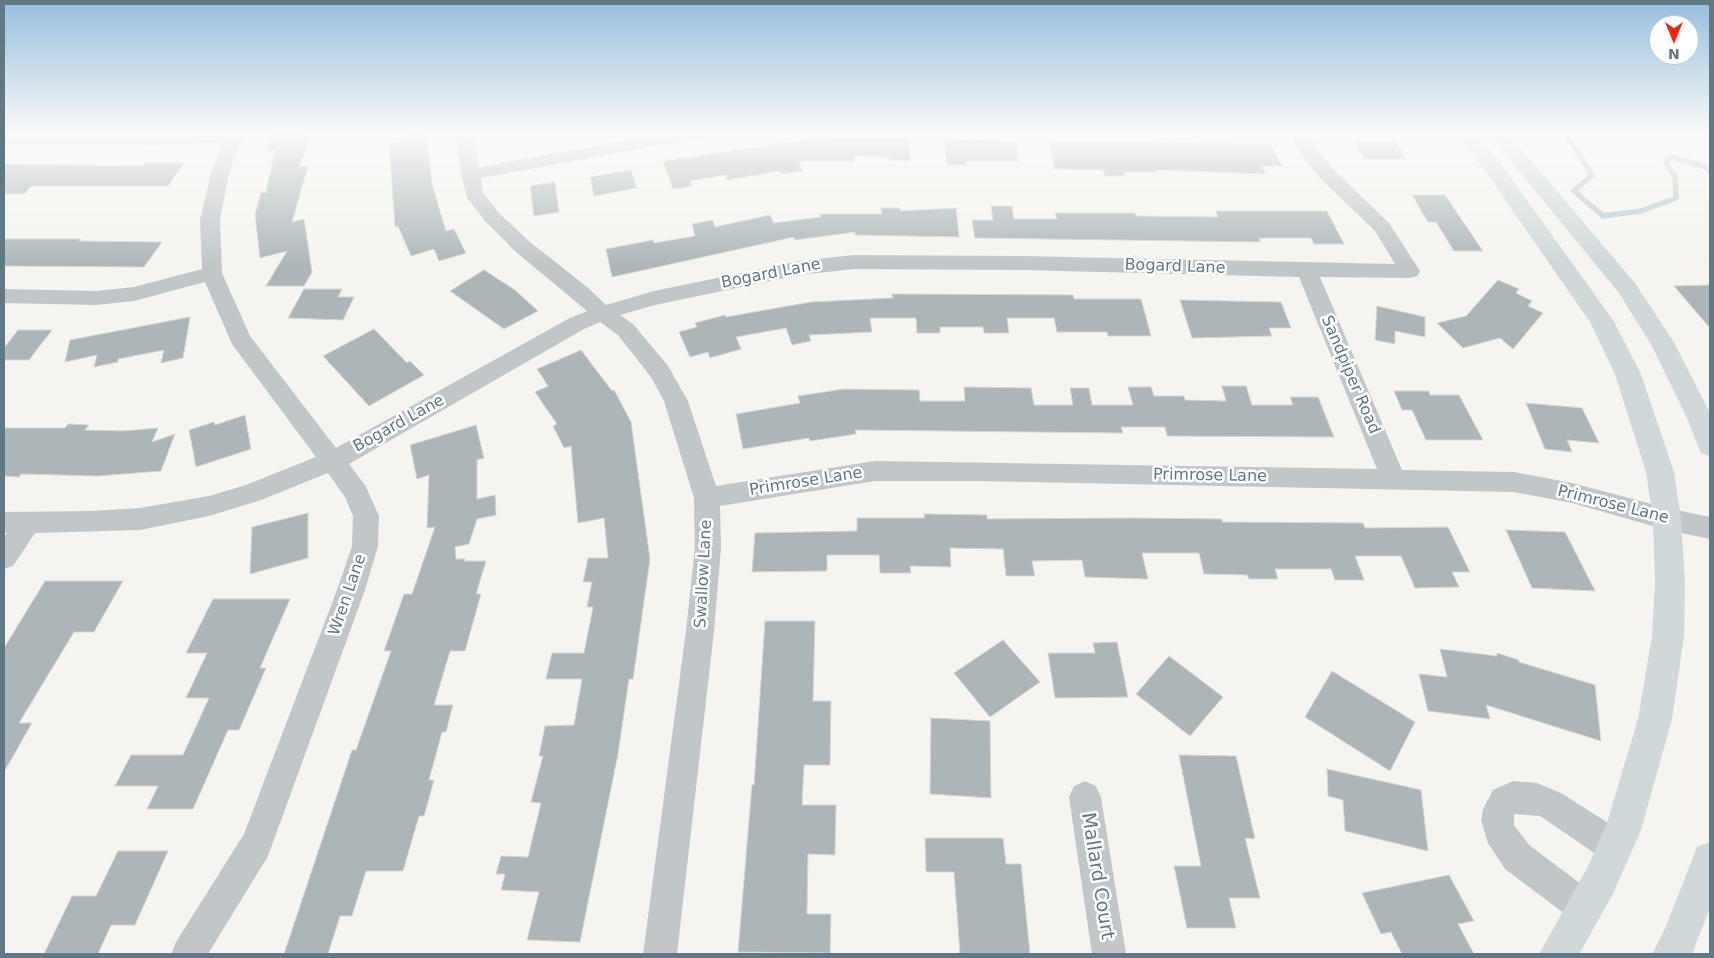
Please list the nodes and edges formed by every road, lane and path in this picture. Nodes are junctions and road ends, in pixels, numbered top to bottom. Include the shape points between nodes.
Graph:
1 (219, 177) edge
2 (471, 177) edge
3 (1330, 177) edge
4 (1500, 177) edge
5 (1534, 177) edge
6 (1307, 270) junction
7 (212, 273) junction
8 (4, 296) edge
9 (602, 313) junction
10 (1710, 446) edge
11 (335, 460) junction
12 (1394, 480) junction
13 (707, 498) junction
14 (1667, 519) junction
15 (16, 522) edge
16 (1710, 528) edge
17 (4, 558) edge
18 (1085, 797) dead end
19 (1615, 847) junction
20 (1710, 860) edge
21 (1585, 908) junction
22 (188, 954) edge
23 (660, 954) edge
24 (1109, 954) edge
25 (1558, 954) edge
26 (1671, 954) edge

1 - 7 street, Wren Lane via 210,220
2 - 9 street, Swallow Lane via 474,194 492,217 522,247
3 - 6 street, Bogard Lane via 1382,227 1410,271
4 - 14 main road via 1601,320 1628,374 1660,472
5 - 10 main road via 1627,288 1663,344 1700,418
6 - 9 street, Bogard Lane via 1022,263 827,263 654,298
6 - 12 street, Sandpiper Road
7 - 8 street via 134,294 96,298
7 - 11 street, Wren Lane via 240,339
9 - 11 street, Bogard Lane via 576,324
9 - 13 street, Swallow Lane via 626,330 660,372 676,401
11 - 15 street, Bogard Lane via 252,493 209,506 140,519
11 - 22 street, Wren Lane via 356,492 366,516 365,546 256,844
12 - 13 street, Primrose Lane via 875,471
12 - 14 street, Primrose Lane via 1514,482 1572,493
13 - 23 street, Swallow Lane via 708,547 700,631
14 - 16 street, Primrose Lane
14 - 19 main road via 1668,636 1659,701 1642,770
15 - 17 street
18 - 24 street, Mallard Court
19 - 21 main road
19 - 21 street via 1537,798 1513,797 1499,809 1499,832 1517,857
20 - 26 main road
21 - 25 main road

